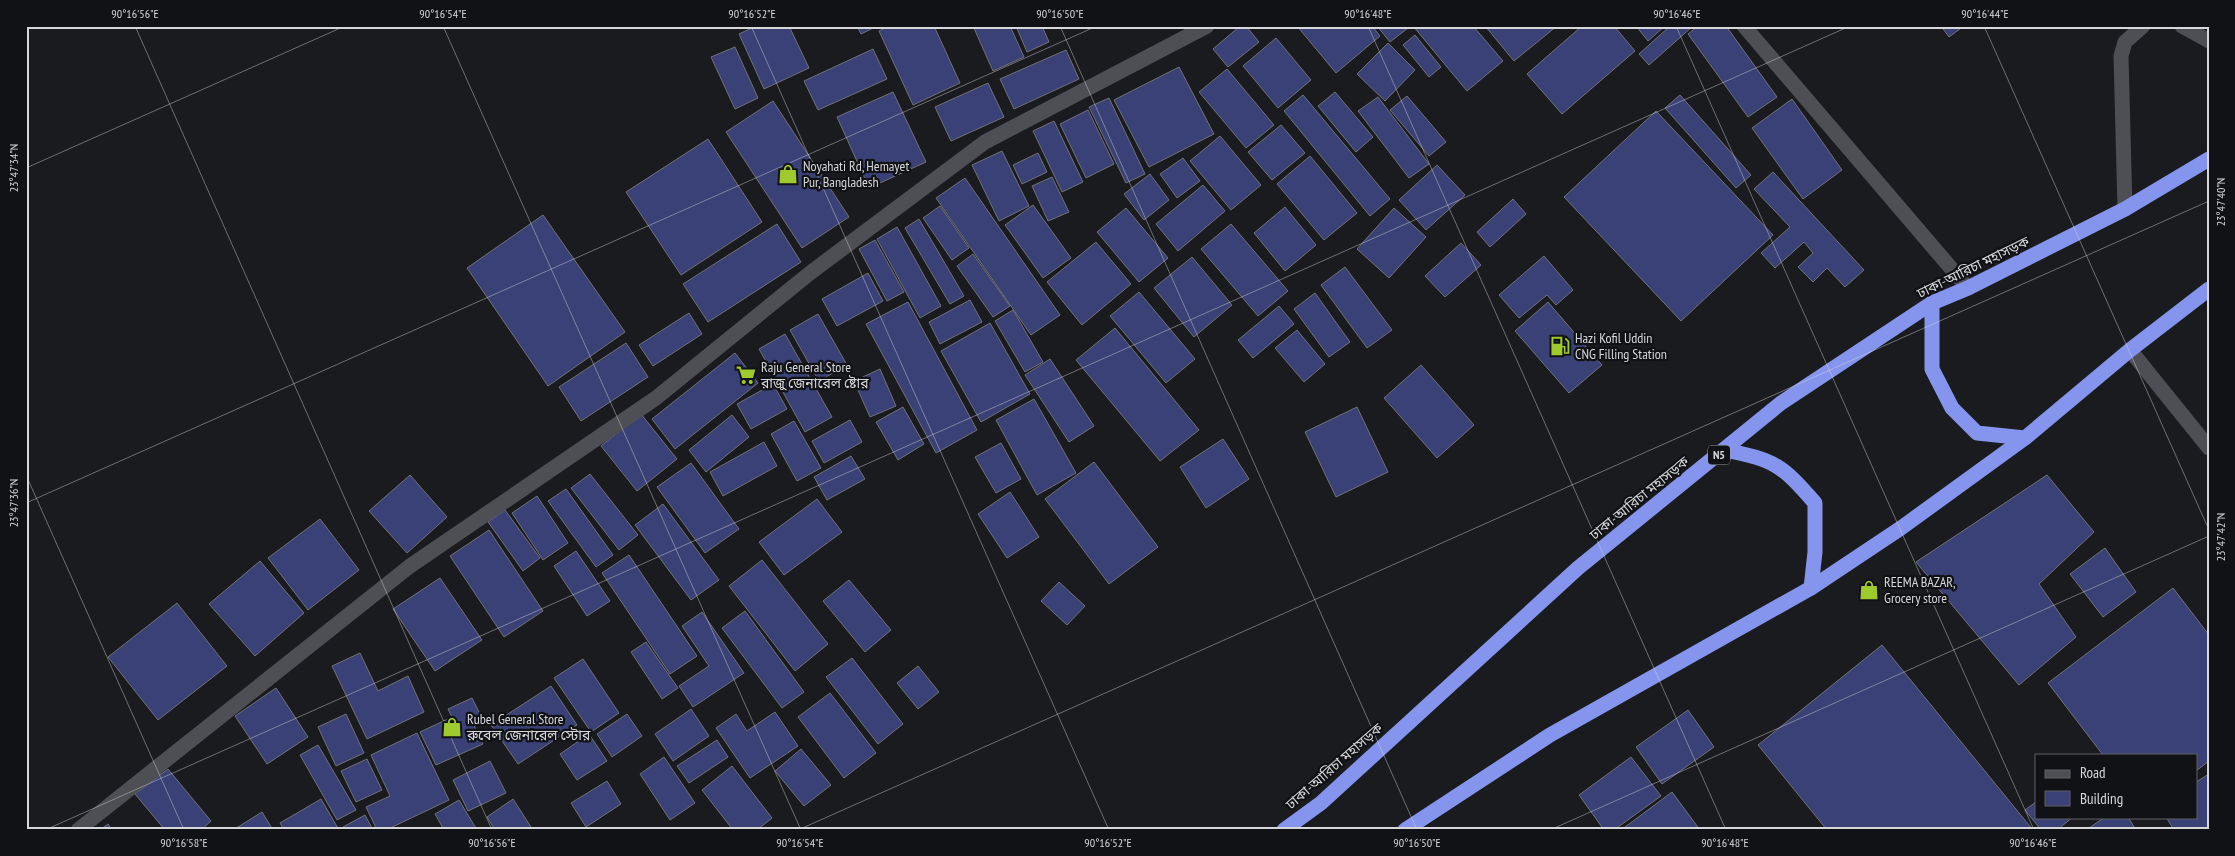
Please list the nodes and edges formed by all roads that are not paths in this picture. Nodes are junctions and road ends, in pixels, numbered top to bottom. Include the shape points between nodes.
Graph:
1 (1207, 26) edge
2 (1744, 26) edge
3 (2143, 26) edge
4 (2182, 26) edge
5 (2209, 42) edge
6 (2209, 159) edge
7 (2125, 209) junction
8 (1968, 288) junction
9 (2209, 289) edge
10 (1932, 303) junction
11 (2130, 350) junction
12 (2026, 438) junction
13 (2209, 448) edge
14 (1726, 450) junction
15 (1811, 588) junction
16 (78, 830) edge
17 (1284, 830) edge
18 (1404, 830) edge

1 - 16 street via 985,142 810,274 656,398 410,566
2 - 8 street
3 - 7 street via 2124,42 2121,56
4 - 5 street
6 - 7 highway, ঢাকা-আরিচা মহাসড়ক / N5
7 - 8 highway, ঢাকা-আরিচা মহাসড়ক / N5
8 - 10 highway, ঢাকা-আরিচা মহাসড়ক / N5
9 - 11 highway
10 - 12 highway via 1932,369 1952,408 1977,434
10 - 14 highway, ঢাকা-আরিচা মহাসড়ক / N5 via 1781,403
11 - 12 highway
11 - 13 street
12 - 15 highway
14 - 15 highway via 1760,457 1787,471 1815,503
14 - 17 highway, ঢাকা-আরিচা মহাসড়ক / N5 via 1578,568 1321,803
15 - 18 highway via 1550,734

